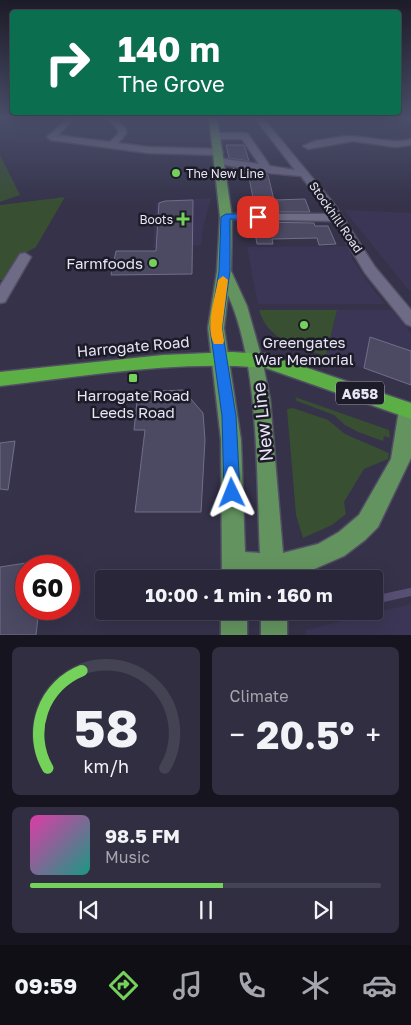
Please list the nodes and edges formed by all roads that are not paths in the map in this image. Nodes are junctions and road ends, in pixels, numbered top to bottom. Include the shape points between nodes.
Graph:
1 (127, 147) edge
2 (218, 147) edge
3 (252, 147) edge
4 (282, 147) edge
5 (219, 156) junction
6 (268, 170) junction
7 (305, 174) junction
8 (226, 217) junction
9 (338, 218) junction
10 (25, 257) dead end
11 (224, 271) junction
12 (0, 298) edge
13 (411, 320) edge
14 (222, 358) junction
15 (254, 359) junction
16 (0, 379) edge
17 (410, 410) edge
18 (234, 570) edge
19 (272, 570) edge
20 (277, 570) edge
21 (234, 620) edge
22 (274, 620) edge
23 (234, 635) edge
24 (274, 635) edge

1 - 5 street
2 - 5 main road, New Line
3 - 6 street
4 - 7 street, Stockhill Road
5 - 6 street
5 - 8 main road, New Line
6 - 7 street
7 - 9 street, Stockhill Road
8 - 9 street
8 - 11 main road, New Line
9 - 13 street, Stockhill Road via 370,270
10 - 12 street
11 - 14 main road, New Line via 216,328
11 - 15 main road, New Line via 240,306
14 - 15 highway, Harrogate Road / A658
14 - 16 highway, Harrogate Road / A658
14 - 18 main road, New Line via 231,440
15 - 17 highway, Harrogate Road / A658
15 - 19 main road, New Line via 261,399
17 - 20 main road via 400,462 367,522 339,547
21 - 23 main road
22 - 24 main road

